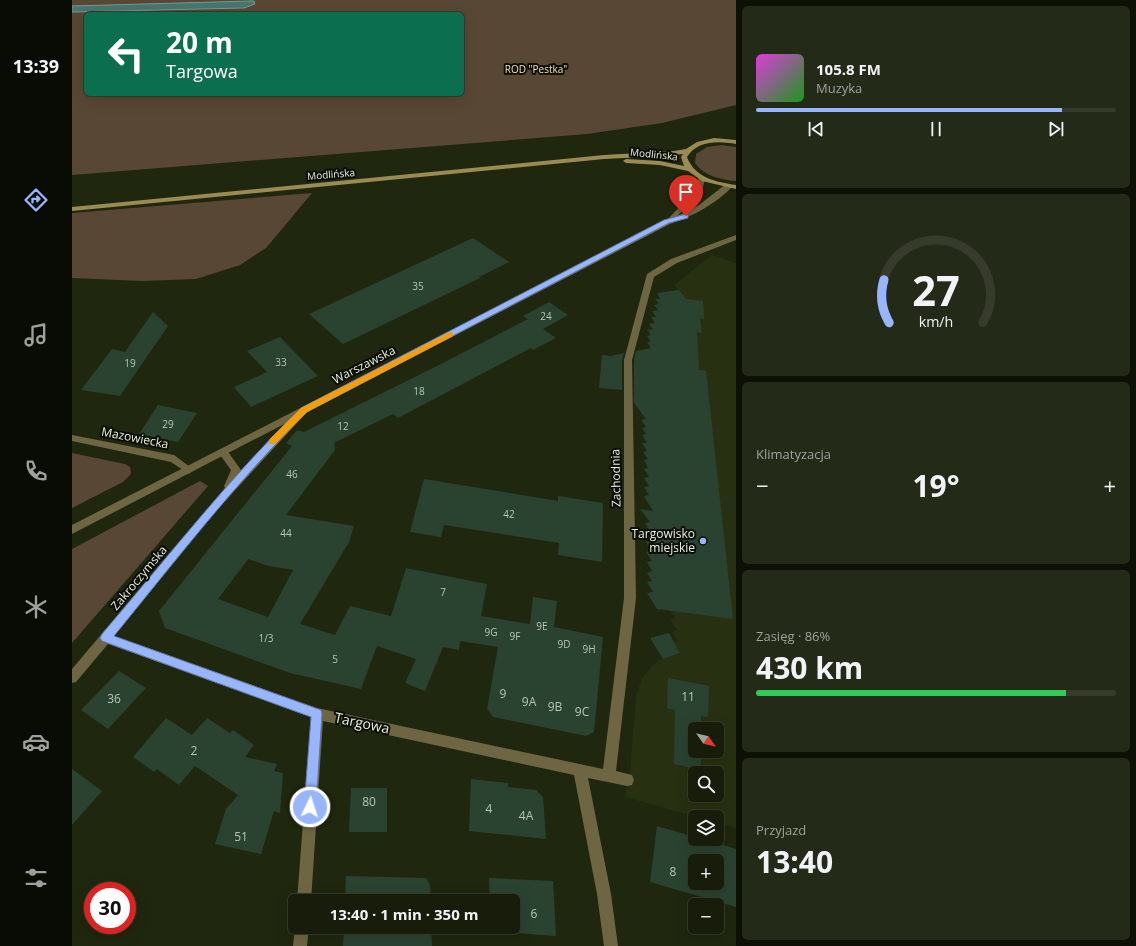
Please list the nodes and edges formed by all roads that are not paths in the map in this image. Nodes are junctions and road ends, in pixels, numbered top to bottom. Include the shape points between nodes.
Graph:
1 (736, 142) edge
2 (686, 151) junction
3 (592, 159) junction
4 (689, 169) junction
5 (701, 177) junction
6 (733, 186) edge
7 (72, 209) edge
8 (667, 222) junction
9 (736, 237) edge
10 (304, 410) junction
11 (72, 438) edge
12 (223, 452) junction
13 (189, 470) junction
14 (225, 496) junction
15 (72, 530) edge
16 (106, 638) junction
17 (72, 678) edge
18 (317, 714) junction
19 (580, 770) junction
20 (608, 776) junction
21 (627, 780) dead end
22 (304, 894) edge
23 (301, 934) edge
24 (300, 946) edge
25 (611, 946) edge

1 - 2 main road, Modlińska via 708,141
2 - 3 main road, Modlińska
2 - 4 main road via 684,157
3 - 4 main road, Modlińska via 660,163
3 - 7 main road, Modlińska
4 - 5 main road
5 - 6 main road
5 - 8 street, Warszawska via 699,191
6 - 8 street, Warszawska via 686,216
8 - 10 street, Warszawska
9 - 20 street, Zachodnia via 674,261 650,276 628,360 630,598
10 - 12 street, Warszawska
10 - 14 street, Zakroczymska
11 - 13 street, Mazowiecka via 174,459
12 - 13 street, Warszawska
12 - 14 street, Zakroczymska via 236,470
13 - 15 street, Warszawska
14 - 16 street, Zakroczymska
16 - 17 street, Zakroczymska
16 - 18 street, Targowa
18 - 19 street, Targowa
18 - 22 street
19 - 20 street, Targowa
19 - 25 street via 604,894
20 - 21 street, Targowa
23 - 24 street

